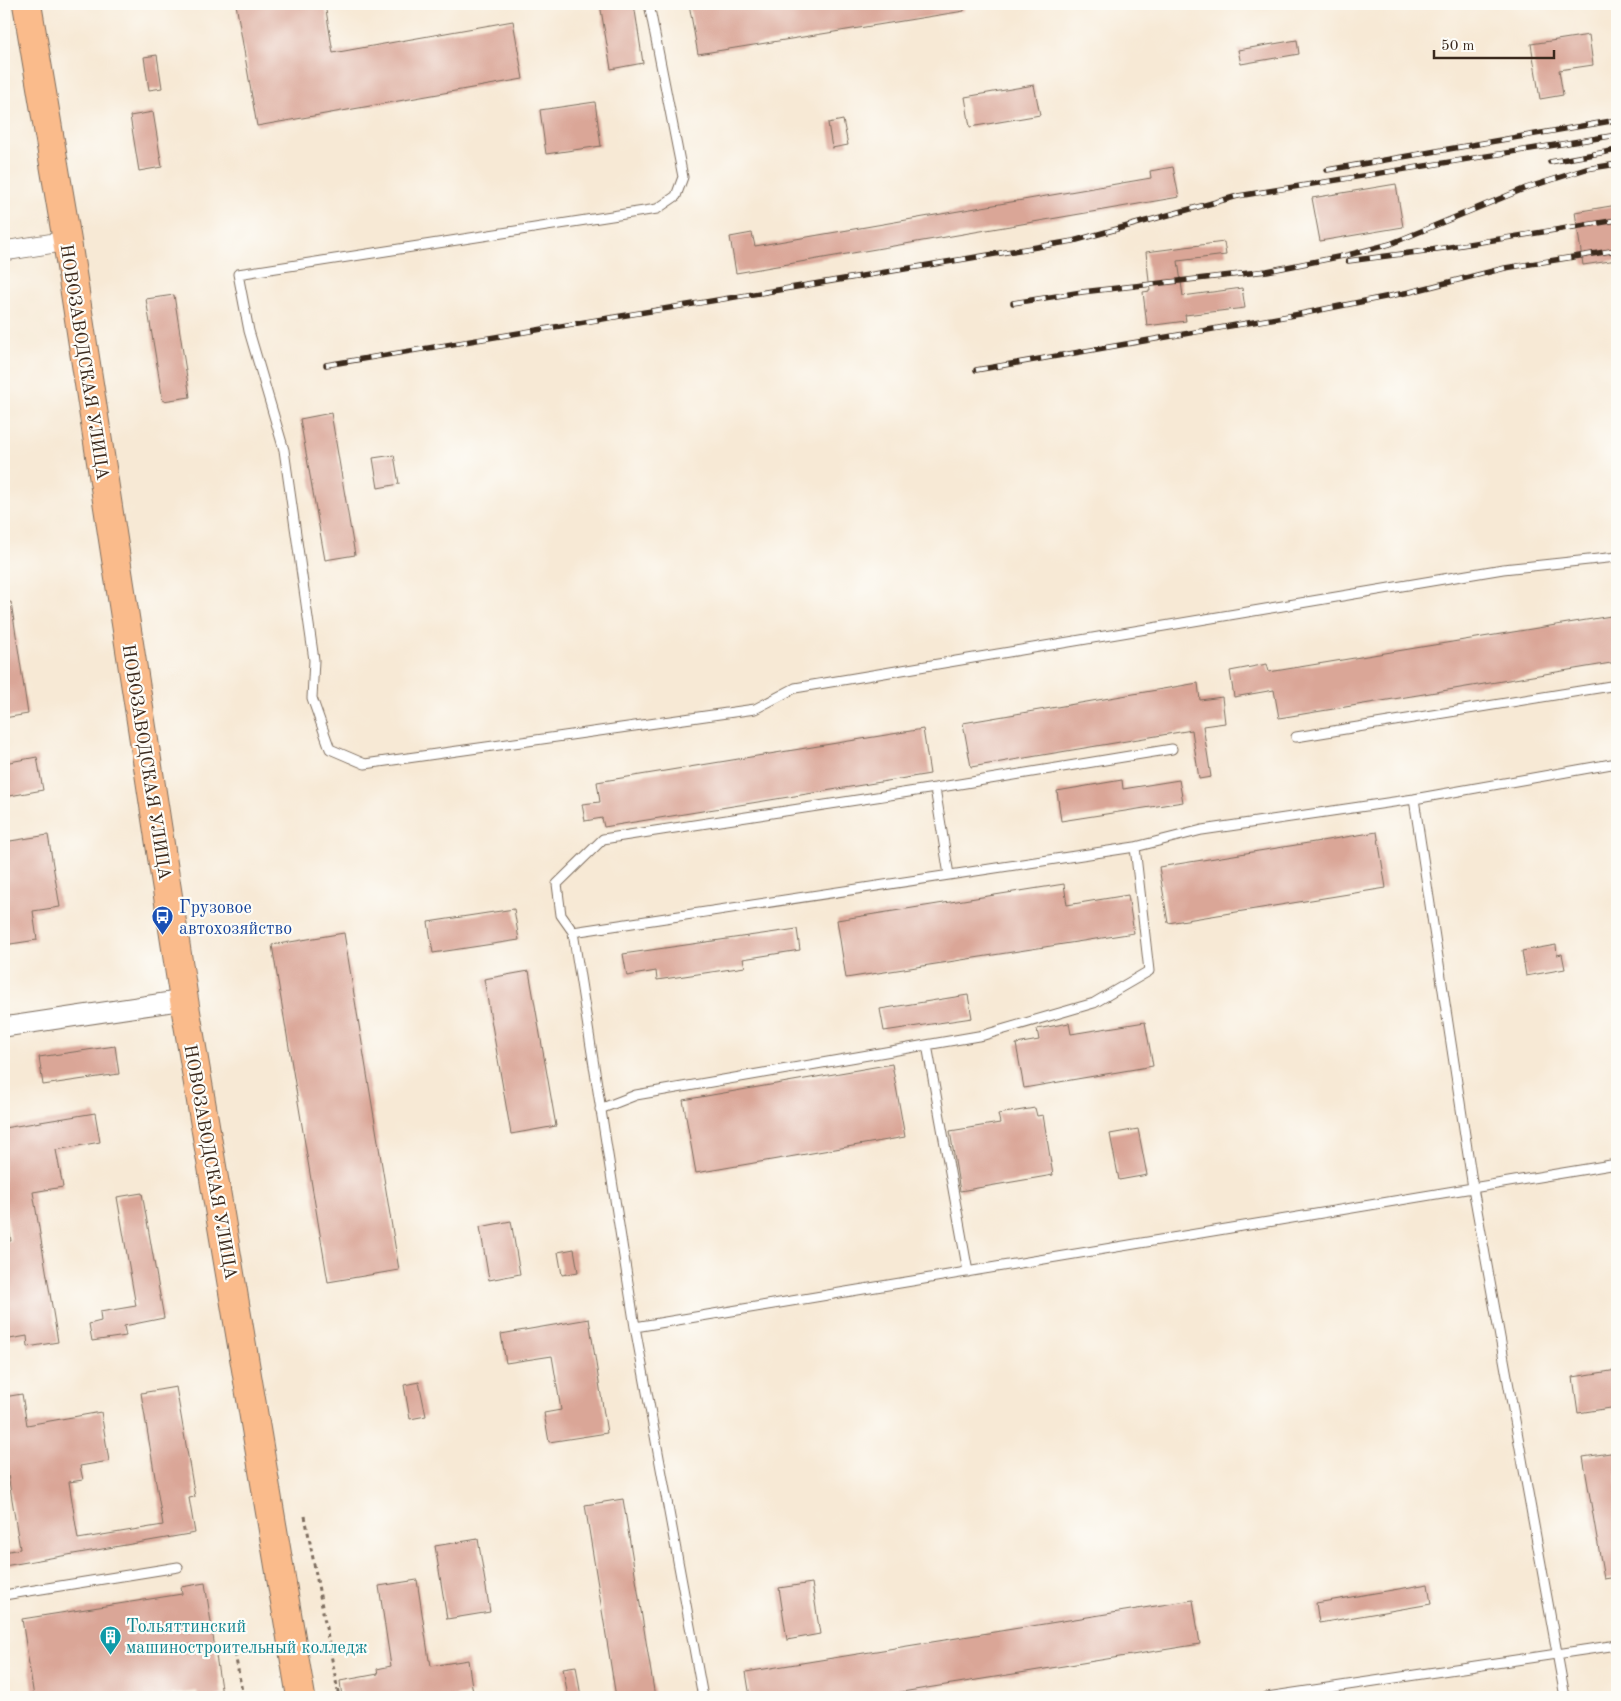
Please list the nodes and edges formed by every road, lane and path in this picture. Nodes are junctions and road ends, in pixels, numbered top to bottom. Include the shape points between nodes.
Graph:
1 (27, 4) edge
2 (649, 4) edge
3 (66, 241) junction
4 (4, 250) edge
5 (1617, 557) edge
6 (1617, 686) edge
7 (1296, 736) dead end
8 (1172, 749) dead end
9 (1617, 763) edge
10 (935, 788) junction
11 (1414, 799) junction
12 (1135, 847) junction
13 (950, 875) junction
14 (572, 932) junction
15 (184, 1000) junction
16 (4, 1027) edge
17 (927, 1045) junction
18 (600, 1109) junction
19 (1617, 1164) edge
20 (1473, 1188) junction
21 (968, 1272) junction
22 (635, 1327) junction
23 (305, 1516) dead end
24 (178, 1567) dead end
25 (4, 1595) edge
26 (1617, 1645) edge
27 (216, 1651) dead end
28 (1558, 1655) junction
29 (243, 1697) edge
30 (301, 1697) edge
31 (339, 1697) edge
32 (703, 1697) edge
33 (1267, 1697) edge
34 (1565, 1697) edge

1 - 3 main road, НОВОЗАВОДСКАЯ УЛИЦА
2 - 5 lane via 683,177 676,196 657,208 238,274 249,331 284,450 314,660 312,698 330,749 364,764 755,709 805,686 1503,569
3 - 4 street
3 - 15 main road, НОВОЗАВОДСКАЯ УЛИЦА
6 - 7 lane
8 - 10 lane
9 - 11 lane
10 - 13 lane
10 - 14 lane via 603,839 557,884 561,915
11 - 12 lane via 1202,830
11 - 20 lane
12 - 13 lane
12 - 17 lane via 1149,971 1094,1003 984,1035
13 - 14 lane
14 - 18 lane
15 - 16 street
15 - 30 main road, НОВОЗАВОДСКАЯ УЛИЦА
17 - 18 lane via 636,1095
17 - 21 lane
18 - 22 lane
19 - 20 lane
20 - 21 lane
20 - 28 lane
21 - 22 lane
22 - 32 lane
23 - 31 path
24 - 25 lane
26 - 28 lane
27 - 29 path via 234,1648
28 - 33 lane
28 - 34 lane

